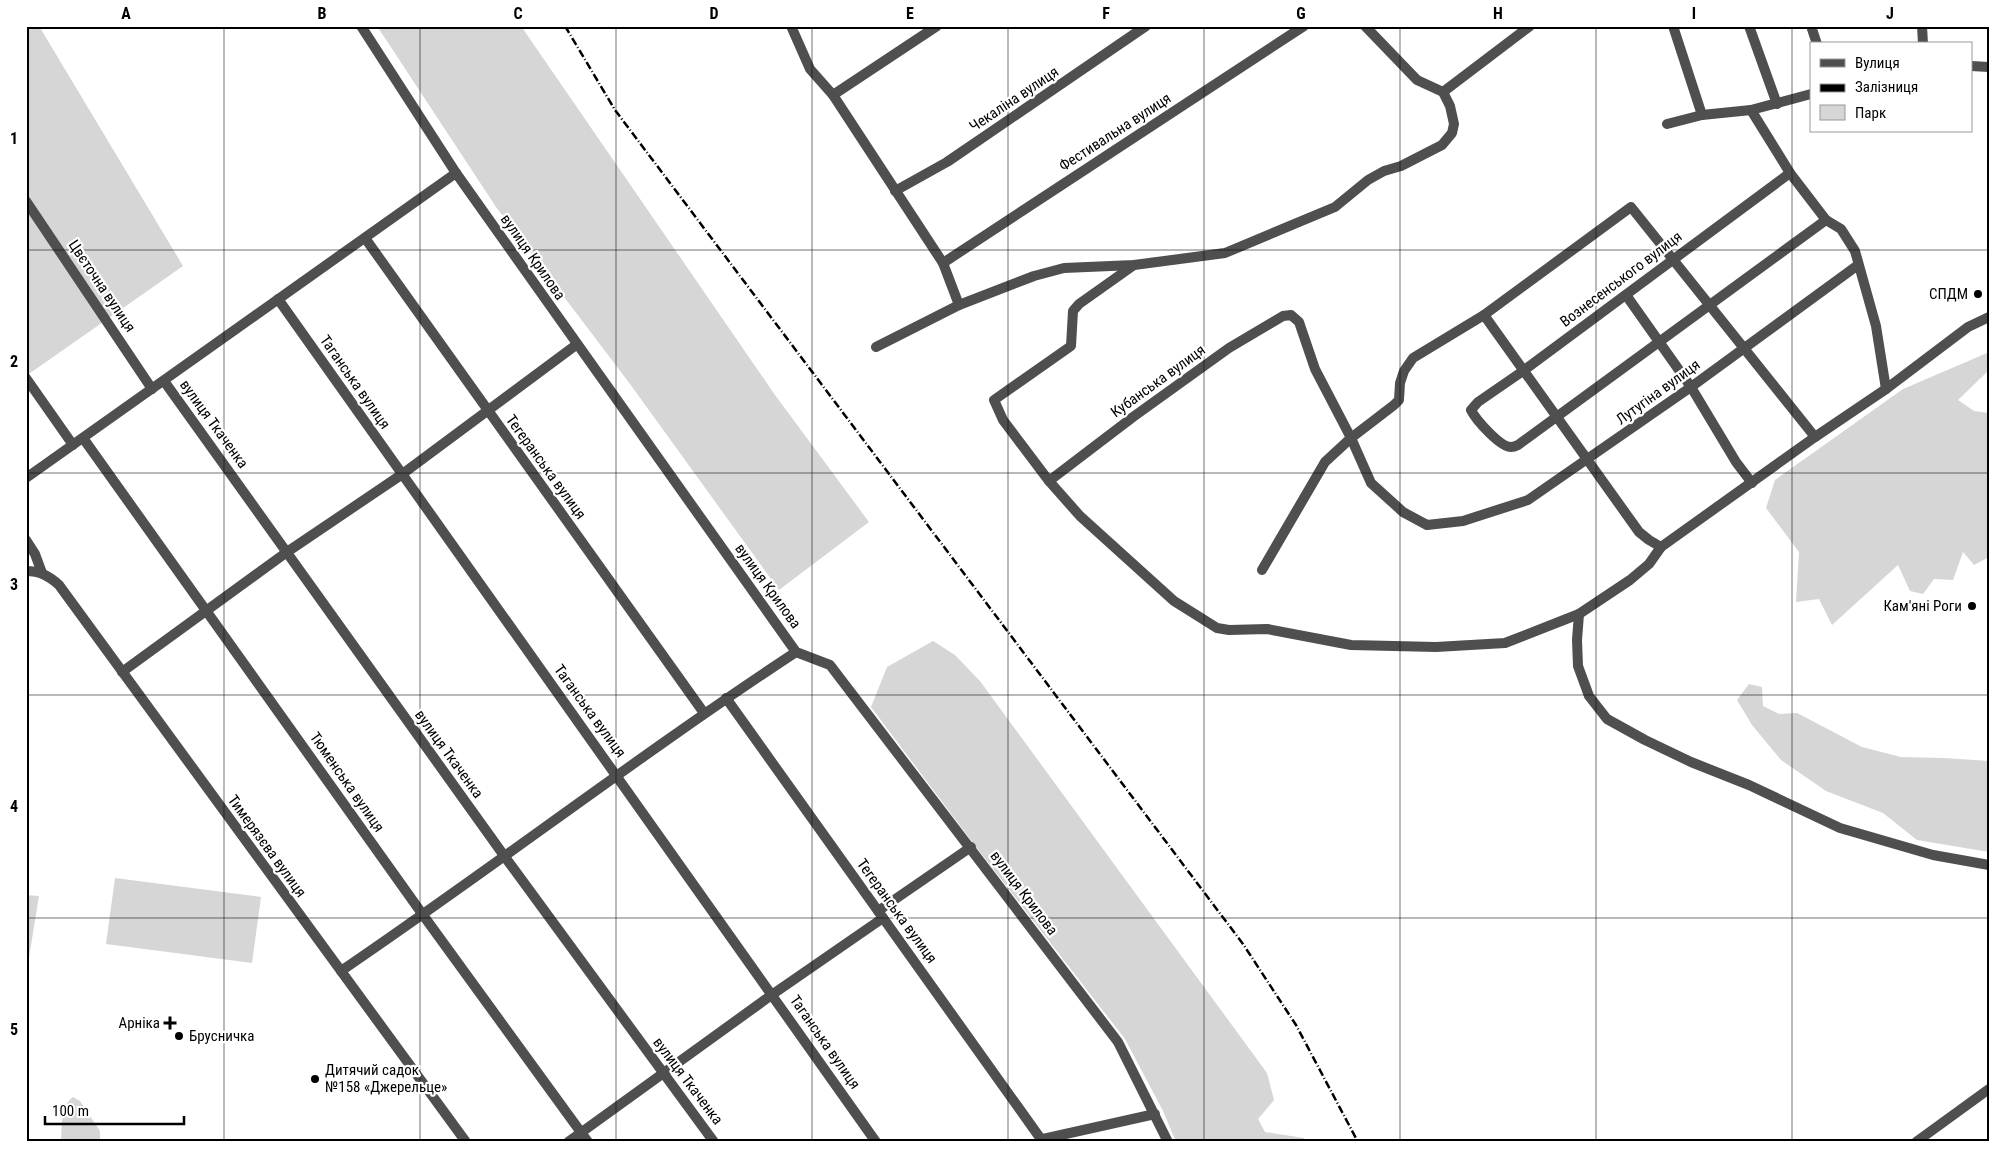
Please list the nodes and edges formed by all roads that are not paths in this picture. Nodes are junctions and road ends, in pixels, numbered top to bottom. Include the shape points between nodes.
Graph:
1 (361, 26) edge
2 (791, 26) edge
3 (937, 26) edge
4 (1146, 26) edge
5 (1304, 26) edge
6 (1365, 26) edge
7 (1530, 26) edge
8 (1673, 26) edge
9 (1749, 26) edge
10 (1811, 26) edge
11 (1922, 26) edge
12 (1816, 42) edge
13 (1923, 42) edge
14 (1972, 66) edge
15 (1989, 67) edge
16 (1442, 92) junction
17 (1810, 94) edge
18 (834, 95) junction
19 (1777, 104) junction
20 (1751, 110) junction
21 (1702, 115) junction
22 (1667, 124) dead end
23 (456, 173) junction
24 (1790, 173) junction
25 (895, 191) junction
26 (26, 201) edge
27 (1826, 220) junction
28 (364, 238) junction
29 (1673, 260) junction
30 (943, 263) junction
31 (1134, 265) junction
32 (1858, 265) junction
33 (1626, 295) junction
34 (278, 299) junction
35 (1709, 305) junction
36 (959, 306) junction
37 (1291, 315) joint
38 (1484, 315) junction
39 (1989, 317) edge
40 (1658, 342) junction
41 (576, 345) junction
42 (876, 347) dead end
43 (1744, 348) junction
44 (1523, 371) junction
45 (26, 378) edge
46 (164, 381) junction
47 (1691, 387) junction
48 (152, 389) junction
49 (1886, 389) junction
50 (488, 411) junction
51 (1557, 418) junction
52 (1815, 437) junction
53 (83, 438) junction
54 (1351, 438) junction
55 (73, 445) junction
56 (1587, 461) junction
57 (401, 475) junction
58 (26, 478) edge
59 (1049, 481) junction
60 (1752, 483) junction
61 (26, 540) edge
62 (1661, 547) junction
63 (287, 552) junction
64 (1262, 570) dead end
65 (26, 571) edge
66 (42, 573) junction
67 (206, 609) junction
68 (1579, 614) junction
69 (796, 652) junction
70 (122, 672) junction
71 (726, 698) junction
72 (704, 713) junction
73 (618, 776) junction
74 (971, 847) junction
75 (505, 857) junction
76 (1989, 865) edge
77 (880, 915) junction
78 (423, 916) junction
79 (341, 971) junction
80 (773, 994) junction
81 (663, 1074) junction
82 (1989, 1089) edge
83 (1155, 1114) junction
84 (581, 1132) junction
85 (1042, 1141) edge
86 (466, 1142) edge
87 (568, 1142) edge
88 (588, 1142) edge
89 (714, 1142) edge
90 (876, 1142) edge
91 (1168, 1142) edge
92 (1916, 1142) edge

1 - 23 street, вулиця Крилова
2 - 18 street via 810,69
3 - 18 street
4 - 25 street, Чекаліна вулиця via 947,162
5 - 30 street, Фестивальна вулиця
6 - 16 street via 1417,80
7 - 16 street
8 - 21 street
9 - 19 street
10 - 12 street
11 - 13 street
14 - 15 street
16 - 31 street via 1450,106 1454,124 1452,134 1442,145 1368,180 1335,207 1224,253
17 - 19 street
18 - 25 street
19 - 20 street
20 - 21 street
20 - 24 street
21 - 22 street
23 - 28 street
23 - 41 street, вулиця Крилова
24 - 27 street
24 - 29 street, Вознесенського вулиця
25 - 30 street
26 - 48 street, Цвєточна вулиця
27 - 32 street via 1841,230 1855,251
27 - 35 street
28 - 34 street
28 - 50 street, Тегеранська вулиця
29 - 33 street, Вознесенського вулиця
29 - 35 street
29 - 38 street via 1630,206
30 - 36 street
31 - 36 street via 1064,268 1034,276
31 - 59 street via 1073,311 1071,346 994,400 1003,420
32 - 43 street, Лутугіна вулиця
32 - 49 street via 1876,326
33 - 40 street
33 - 44 street, Вознесенського вулиця
34 - 46 street
34 - 57 street, Таганська вулиця
35 - 40 street
35 - 43 street
36 - 42 street
37 - 54 street, Лутугіна вулиця via 1299,322 1315,369
37 - 59 street, Кубанська вулиця via 1283,316 1229,348
38 - 44 street
38 - 54 street via 1413,358 1404,371 1394,406
39 - 49 street via 1968,327
40 - 47 street
40 - 51 street
41 - 50 street
41 - 69 street, вулиця Крилова
43 - 47 street, Лутугіна вулиця
43 - 52 street
44 - 51 street
44 - 51 street, Вознесенського вулиця via 1478,402 1471,410 1475,418 1502,444 1511,447
45 - 55 street
46 - 48 street
46 - 63 street, вулиця Ткаченка
47 - 56 street, Лутугіна вулиця
47 - 60 street
48 - 53 street
49 - 52 street
50 - 57 street
50 - 72 street, Тегеранська вулиця
51 - 56 street
52 - 60 street
53 - 55 street
53 - 67 street, Тюменська вулиця
54 - 56 street, Лутугіна вулиця via 1371,483 1403,512 1427,526 1463,521 1528,500
54 - 64 street via 1325,462
55 - 58 street
56 - 62 street via 1639,532
57 - 63 street
57 - 73 street, Таганська вулиця
59 - 68 street via 1080,516 1174,601 1217,628 1267,628 1351,645 1436,647 1505,643
60 - 62 street
61 - 66 street
62 - 68 street via 1649,564 1630,580
63 - 67 street
63 - 75 street, вулиця Ткаченка
65 - 66 street
66 - 70 street, Тимерязєва вулиця via 59,585
67 - 70 street
67 - 78 street, Тюменська вулиця
68 - 76 street via 1578,666 1589,696 1607,718 1691,762 1840,828 1933,856
69 - 71 street
69 - 74 street, вулиця Крилова via 830,665
70 - 79 street, Тимерязєва вулиця
71 - 72 street
71 - 77 street, Тегеранська вулиця
72 - 73 street
73 - 75 street
73 - 80 street, Таганська вулиця
74 - 77 street
74 - 83 street, вулиця Крилова via 1118,1042
75 - 78 street
75 - 81 street, вулиця Ткаченка
77 - 80 street
77 - 85 street, Тегеранська вулиця
78 - 79 street
78 - 84 street, Тюменська вулиця
79 - 86 street, Тимерязєва вулиця
80 - 81 street
80 - 90 street, Таганська вулиця
81 - 84 street
81 - 89 street, вулиця Ткаченка
82 - 92 street
83 - 85 street
83 - 91 street, вулиця Крилова
84 - 87 street
84 - 88 street, Тюменська вулиця

